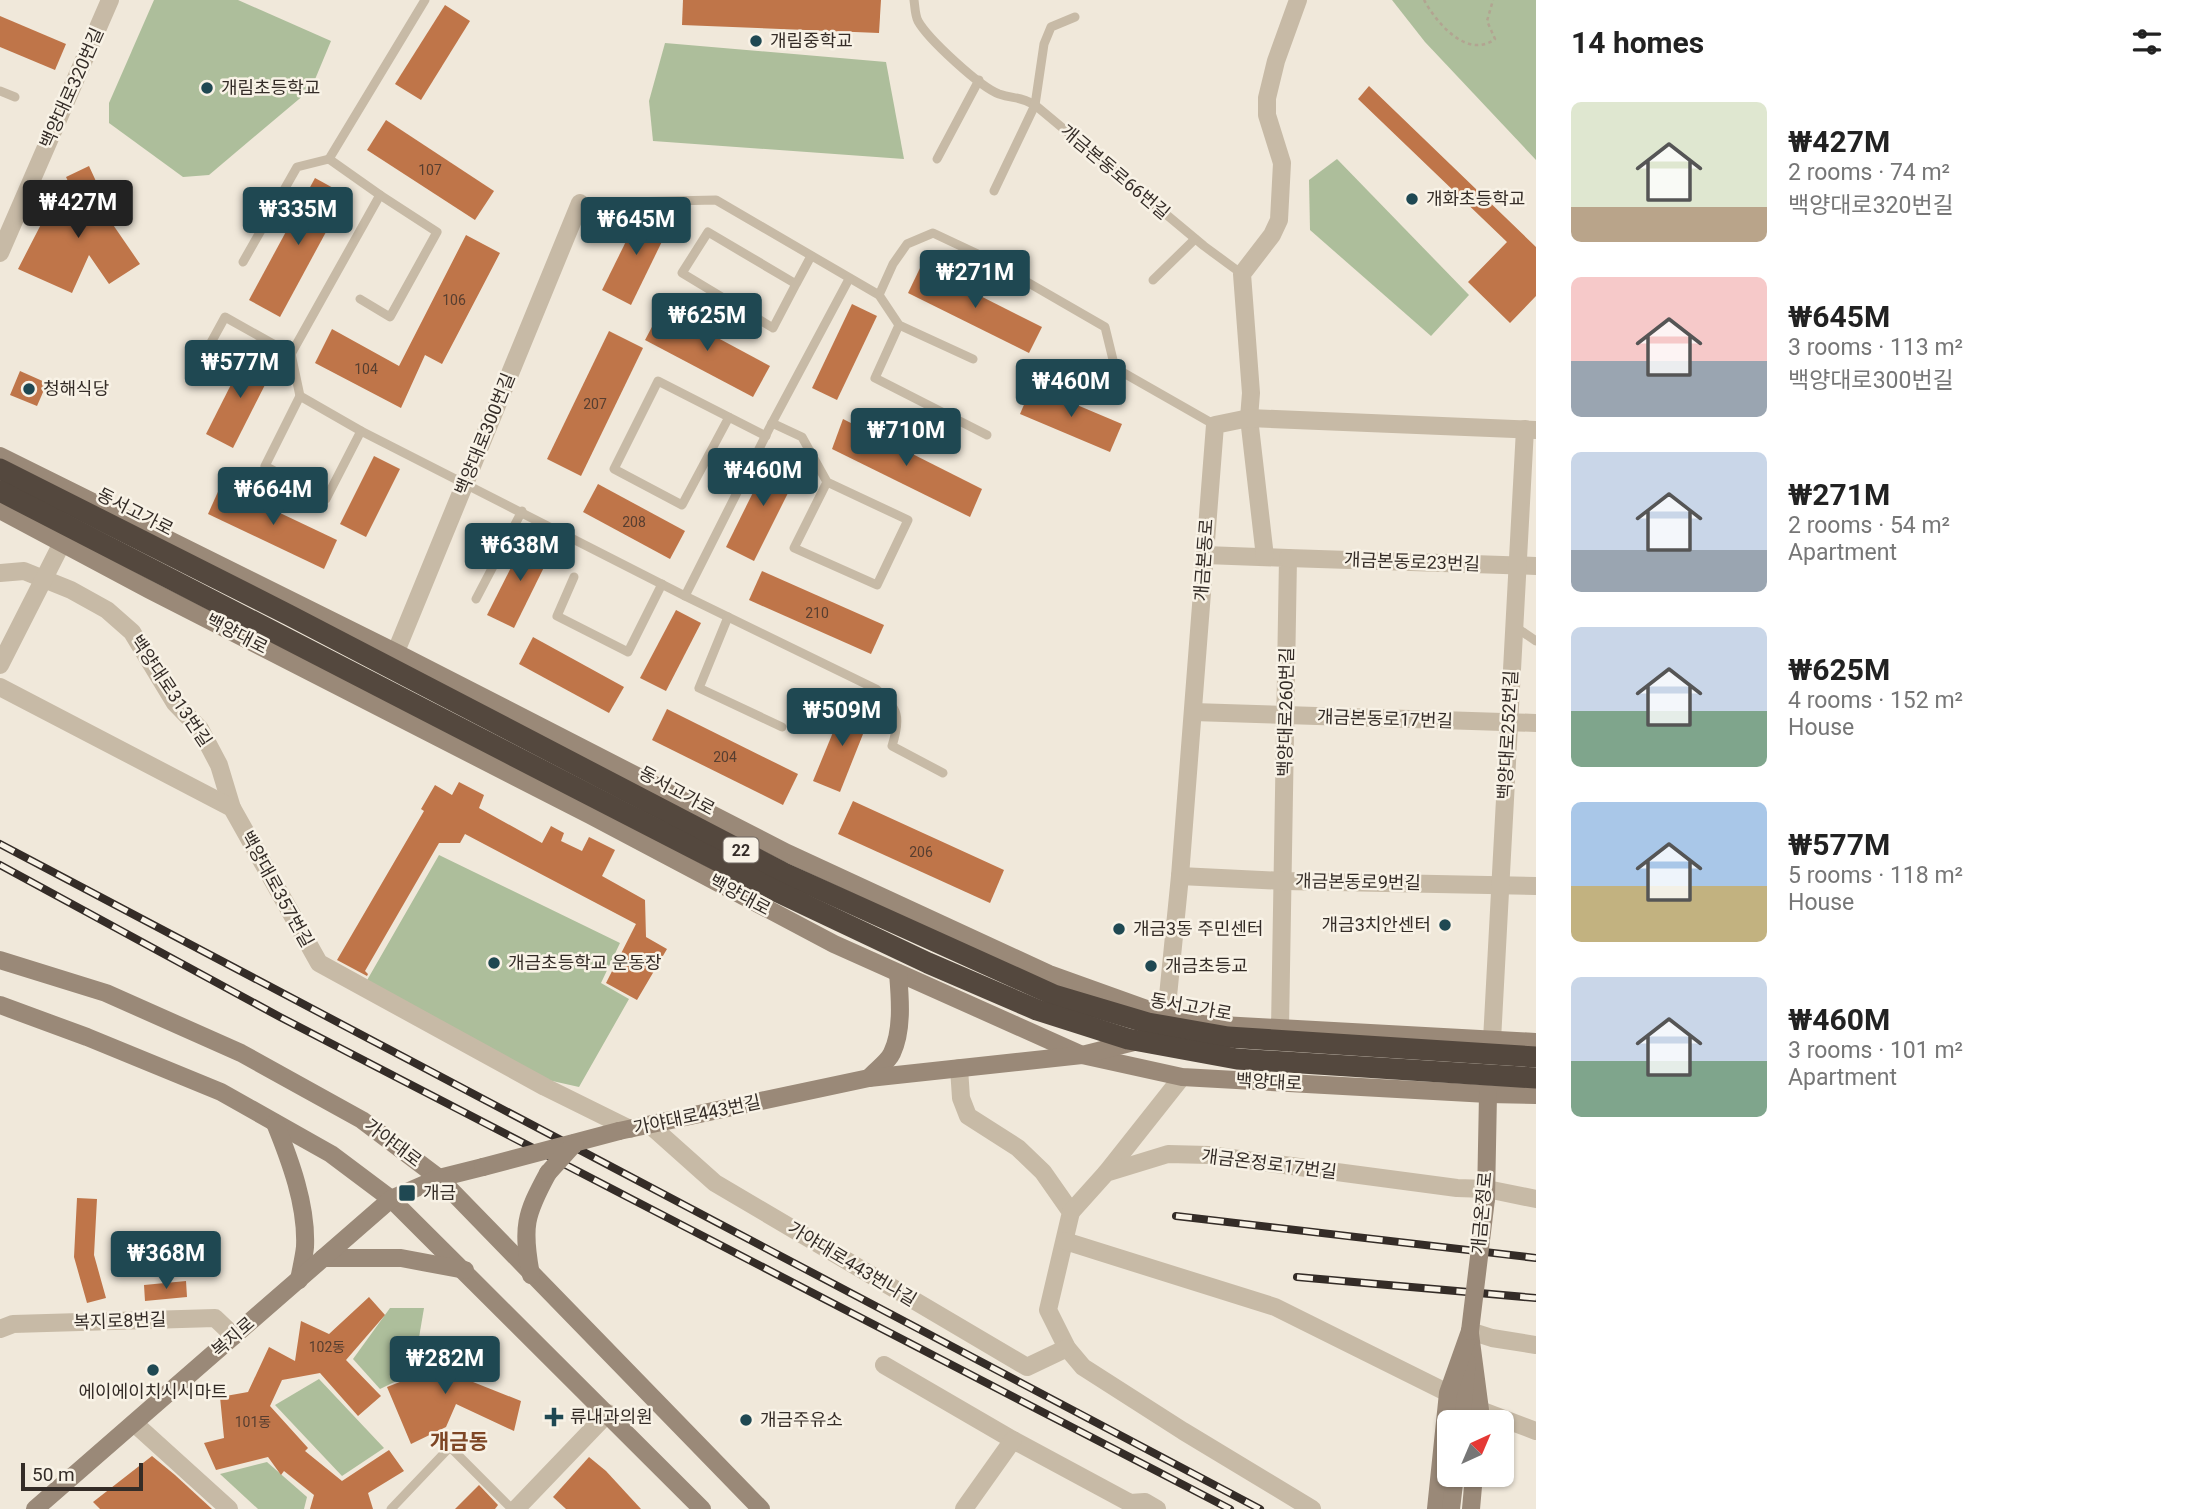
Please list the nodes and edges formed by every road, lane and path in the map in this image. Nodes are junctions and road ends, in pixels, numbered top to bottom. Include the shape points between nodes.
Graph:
1 (110, 0) edge
2 (425, 0) edge
3 (914, 0) edge
4 (1298, 0) edge
5 (1424, 0) edge
6 (1493, 0) edge
7 (1075, 17) dead end
8 (979, 80) junction
9 (0, 91) edge
10 (15, 97) dead end
11 (1035, 105) junction
12 (329, 159) junction
13 (937, 159) dead end
14 (994, 191) dead end
15 (380, 195) junction
16 (580, 203) joint
17 (1195, 239) junction
18 (0, 253) edge
19 (811, 256) junction
20 (243, 262) dead end
21 (1242, 274) junction
22 (849, 279) junction
23 (1153, 279) dead end
24 (796, 284) junction
25 (878, 295) junction
26 (360, 299) dead end
27 (899, 325) junction
28 (290, 354) junction
29 (973, 359) dead end
30 (196, 370) dead end
31 (300, 396) junction
32 (729, 417) junction
33 (1249, 418) junction
34 (772, 423) junction
35 (1214, 425) junction
36 (1530, 430) edge
37 (361, 431) junction
38 (987, 435) dead end
39 (766, 436) junction
40 (0, 456) edge
41 (0, 469) edge
42 (465, 482) junction
43 (827, 482) junction
44 (0, 491) edge
45 (0, 510) edge
46 (522, 511) junction
47 (62, 543) junction
48 (1205, 555) junction
49 (1265, 557) junction
50 (1288, 558) junction
51 (1517, 565) junction
52 (1536, 566) edge
53 (0, 573) edge
54 (574, 577) dead end
55 (43, 579) junction
56 (662, 584) junction
57 (685, 596) junction
58 (477, 599) dead end
59 (728, 617) junction
60 (1514, 626) junction
61 (1536, 641) edge
62 (395, 652) junction
63 (0, 665) edge
64 (0, 687) edge
65 (374, 704) junction
66 (1193, 712) junction
67 (1286, 715) junction
68 (1509, 722) junction
69 (1536, 723) edge
70 (782, 727) dead end
71 (943, 773) dead end
72 (232, 808) junction
73 (1180, 876) junction
74 (1284, 881) junction
75 (1500, 884) junction
76 (1536, 886) edge
77 (0, 960) edge
78 (898, 973) junction
79 (1049, 974) junction
80 (0, 1005) edge
81 (1166, 1016) junction
82 (1203, 1024) junction
83 (1280, 1028) junction
84 (1037, 1036) junction
85 (1492, 1040) junction
86 (1536, 1042) edge
87 (1082, 1055) junction
88 (1536, 1057) edge
89 (1018, 1062) junction
90 (959, 1068) junction
91 (1182, 1076) junction
92 (869, 1077) junction
93 (1536, 1078) edge
94 (1488, 1094) junction
95 (1536, 1095) edge
96 (275, 1123) junction
97 (650, 1125) junction
98 (625, 1130) junction
99 (575, 1143) junction
100 (1106, 1173) junction
101 (439, 1178) junction
102 (1486, 1194) junction
103 (391, 1199) junction
104 (1536, 1199) edge
105 (1071, 1212) junction
106 (1065, 1241) junction
107 (323, 1258) junction
108 (465, 1270) junction
109 (531, 1275) junction
110 (299, 1280) junction
111 (0, 1329) edge
112 (1469, 1331) junction
113 (234, 1336) junction
114 (1536, 1345) edge
115 (1067, 1348) junction
116 (884, 1365) dead end
117 (1448, 1394) junction
118 (1462, 1410) edge
119 (1478, 1410) edge
120 (608, 1413) junction
121 (134, 1423) junction
122 (1514, 1425) edge
123 (1536, 1431) edge
124 (1013, 1440) junction
125 (1453, 1488) edge
126 (1473, 1488) edge
127 (35, 1509) edge
128 (229, 1509) edge
129 (391, 1509) edge
130 (514, 1509) edge
131 (702, 1509) edge
132 (761, 1509) edge
133 (964, 1509) edge
134 (1157, 1509) edge
135 (1312, 1509) edge
136 (1436, 1509) edge
137 (1451, 1509) edge
138 (1471, 1509) edge

1 - 18 street, 백양대로320번길
2 - 12 lane
3 - 8 lane, 개금본동로66번길 via 917,19 928,36
4 - 21 street via 1267,98 1267,115 1282,163 1279,220
5 - 6 path via 1432,15 1462,42 1475,46 1495,39 1487,21
7 - 11 lane via 1051,27
8 - 11 lane, 개금본동로66번길 via 998,94 1021,97
8 - 13 lane
9 - 10 lane
11 - 14 lane
11 - 17 lane, 개금본동로66번길
12 - 15 lane
12 - 20 lane via 297,167
15 - 26 lane via 436,232 390,317
15 - 28 lane
16 - 19 lane via 716,200
16 - 42 street, 백양대로300번길
17 - 21 lane, 개금본동로66번길
17 - 23 lane
19 - 22 lane
19 - 24 lane
21 - 33 street
22 - 25 lane
22 - 34 lane
24 - 24 lane via 773,328 682,273 708,232
25 - 27 lane
25 - 35 lane via 907,243 933,233 1105,327 1115,368
27 - 29 lane
27 - 38 lane via 875,378
28 - 30 lane via 225,317
28 - 31 lane
31 - 37 lane
31 - 37 lane via 265,466 326,499
32 - 32 lane via 682,505 614,469 658,381
32 - 39 lane
33 - 35 street
33 - 36 street
33 - 49 street
34 - 39 lane
34 - 43 lane via 802,437
35 - 48 street, 개금본동로
36 - 51 street, 백양대로252번길
37 - 42 lane
39 - 57 lane
40 - 62 main road
41 - 88 highway, 동서고가로 / 22, bridge via 784,873 1054,995 1147,1023 1228,1037
42 - 46 lane
42 - 62 street, 백양대로300번길
43 - 43 lane via 794,548 877,585 908,520
44 - 93 highway, 22, bridge via 778,892 1037,1010 1128,1039 1237,1059
45 - 47 main road, 백양대로
46 - 56 lane
46 - 58 lane
47 - 55 street
47 - 65 main road, 백양대로
48 - 49 street
48 - 66 street, 개금본동로
49 - 50 street
50 - 51 street, 개금본동로23번길
50 - 67 street, 백양대로260번길
51 - 52 street, 개금본동로23번길
51 - 60 street, 백양대로252번길
53 - 55 street, 백양대로313번길 via 24,571
54 - 56 lane via 557,615 628,652
55 - 63 street
55 - 72 street, 백양대로313번길 via 107,610 132,632 175,703 200,729 219,765
56 - 57 lane
57 - 59 lane
59 - 70 lane via 698,688
59 - 71 lane via 876,689 896,711 898,726 892,746
60 - 61 lane
60 - 68 street, 백양대로252번길
62 - 65 street, 백양대로300번길
62 - 79 main road via 787,853
64 - 72 street
65 - 78 main road, 백양대로 via 752,902
66 - 67 street, 개금본동로17번길
66 - 73 street, 개금본동로
67 - 68 street, 개금본동로17번길
67 - 74 street, 백양대로260번길
68 - 69 street, 개금본동로17번길
68 - 75 street, 백양대로252번길
72 - 98 street, 백양대로357번길 via 319,963
73 - 74 street, 개금본동로9번길
73 - 81 street, 개금본동로
74 - 75 street, 개금본동로9번길
74 - 83 street, 백양대로260번길
75 - 76 street, 개금본동로9번길
75 - 85 street, 백양대로252번길
77 - 101 main road, 가야대로 via 106,993 241,1053 362,1120
78 - 84 main road, 백양대로
78 - 92 main road via 901,999 892,1054
79 - 81 main road
79 - 84 main road
80 - 96 main road via 221,1093
81 - 82 main road
82 - 83 main road
82 - 87 main road, 가야대로443번길
83 - 85 main road
84 - 87 main road, 백양대로
84 - 89 main road
85 - 86 main road
87 - 89 main road, 가야대로443번길
87 - 91 main road, 백양대로
89 - 90 main road, 가야대로443번길
90 - 92 main road, 가야대로443번길
90 - 105 street via 961,1098 968,1116 1018,1148 1043,1172
91 - 94 main road, 백양대로
91 - 100 street
92 - 97 main road, 가야대로443번길
94 - 95 main road, 백양대로
94 - 102 main road, 개금온정로
96 - 103 main road via 331,1154
96 - 110 main road via 299,1192 305,1246
97 - 98 main road, 가야대로443번길
97 - 115 street, 가야대로443번나길 via 715,1182 1027,1367
98 - 99 main road, 가야대로443번길, bridge
99 - 101 main road, 가야대로443번길, bridge
99 - 109 main road, bridge via 548,1173 530,1205 525,1241
100 - 102 street, 개금온정로17번길 via 1168,1154 1209,1155
100 - 105 street
101 - 103 main road, 복지로
101 - 109 main road, 가야대로
102 - 104 street, 개금온정로17번길
102 - 112 main road, 개금온정로, bridge
103 - 107 main road, 복지로
103 - 108 main road
105 - 106 street
106 - 115 street via 1048,1310
106 - 117 street via 1275,1307
107 - 108 main road via 401,1258
107 - 110 main road, 복지로
108 - 120 main road
109 - 132 main road, 가야대로
110 - 113 main road, 복지로
111 - 113 street, 복지로8번길 via 13,1324 215,1318
112 - 114 street
112 - 117 main road, 개금온정로
112 - 118 main road, 개금온정로
112 - 119 main road, 개금온정로
113 - 121 main road, 복지로
115 - 135 street via 1083,1367
116 - 124 street
117 - 136 main road, 개금온정로
120 - 130 street
120 - 131 main road
121 - 127 main road, 복지로
121 - 128 street
122 - 123 street
124 - 133 street
124 - 134 street via 1130,1503 1145,1502
125 - 137 main road
126 - 138 main road
129 - 130 lane via 450,1447

